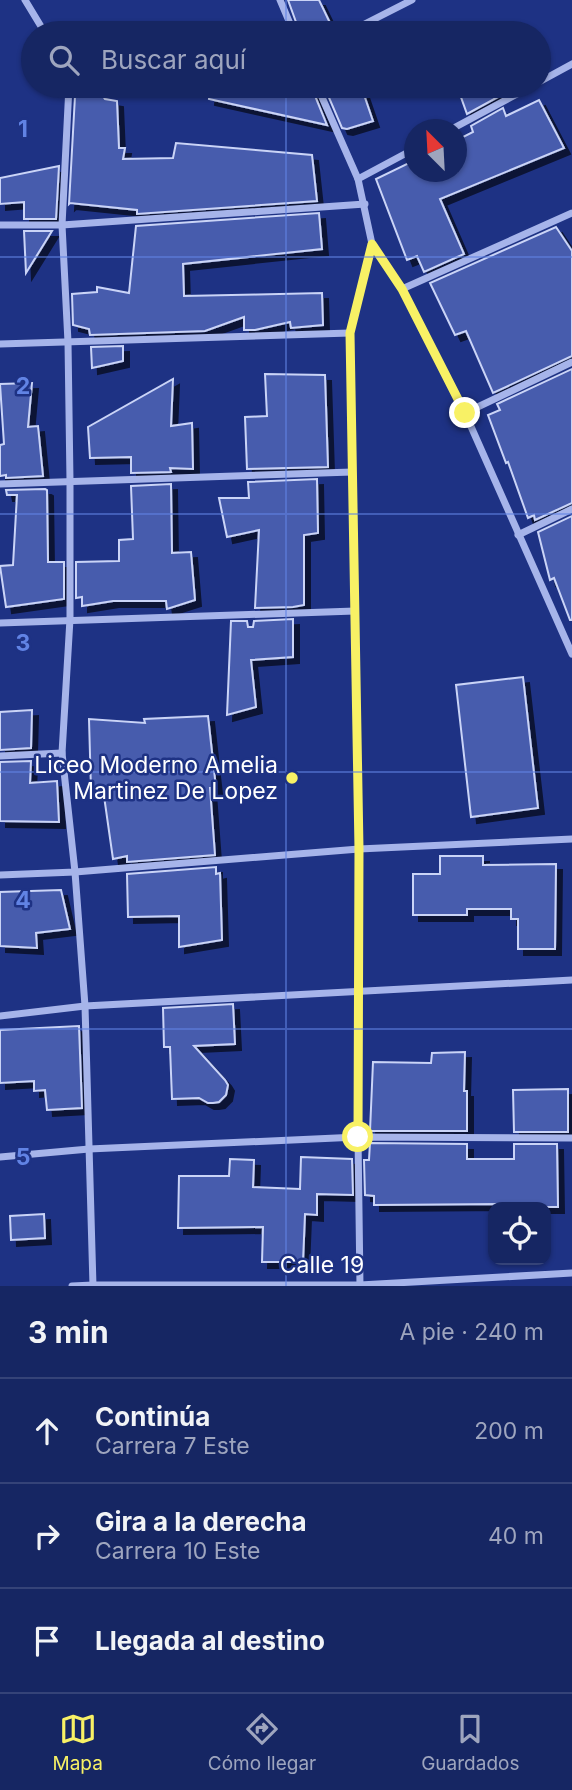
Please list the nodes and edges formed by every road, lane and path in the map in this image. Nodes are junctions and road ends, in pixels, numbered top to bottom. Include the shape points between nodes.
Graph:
1 (25, 0) edge
2 (280, 0) edge
3 (412, 0) edge
4 (38, 21) edge
5 (290, 21) edge
6 (371, 21) edge
7 (572, 64) edge
8 (551, 75) edge
9 (68, 98) edge
10 (322, 98) edge
11 (510, 98) edge
12 (467, 121) edge
13 (404, 155) edge
14 (358, 179) junction
15 (365, 204) junction
16 (572, 213) edge
17 (0, 225) edge
18 (62, 225) junction
19 (372, 244) junction
20 (402, 289) junction
21 (350, 333) junction
22 (68, 342) junction
23 (0, 344) edge
24 (572, 362) edge
25 (465, 413) junction
26 (352, 472) junction
27 (70, 481) junction
28 (0, 484) edge
29 (572, 509) edge
30 (518, 535) junction
31 (355, 611) junction
32 (70, 619) junction
33 (0, 622) edge
34 (572, 654) edge
35 (62, 753) junction
36 (0, 756) edge
37 (572, 839) edge
38 (359, 849) junction
39 (75, 872) junction
40 (0, 875) edge
41 (572, 981) edge
42 (359, 993) junction
43 (85, 1006) junction
44 (0, 1016) edge
45 (358, 1137) junction
46 (572, 1138) edge
47 (89, 1149) junction
48 (0, 1157) edge
49 (572, 1273) edge
50 (93, 1285) edge
51 (72, 1286) edge
52 (360, 1286) edge

1 - 4 street
2 - 5 street
3 - 6 street
7 - 8 street
9 - 18 street
10 - 14 street
11 - 12 street
13 - 14 street
14 - 15 street
15 - 18 street
15 - 19 street
16 - 20 street
17 - 18 street
18 - 22 street
19 - 20 street
19 - 21 street
20 - 25 street
21 - 22 street
21 - 26 street
22 - 23 street
22 - 27 street
24 - 25 street
25 - 30 street
26 - 27 street
26 - 31 street
27 - 28 street
27 - 32 street
29 - 30 street
30 - 34 street
31 - 32 street
31 - 38 street
32 - 33 street
32 - 35 street
35 - 36 street
35 - 39 street
37 - 38 street
38 - 39 street
38 - 42 street
39 - 40 street
39 - 43 street
41 - 42 street
42 - 43 street
42 - 45 street
43 - 44 street
43 - 47 street
45 - 46 street
45 - 47 street
45 - 52 street
47 - 48 street
47 - 50 street
49 - 52 street, Calle 19
50 - 51 street, Calle 19
50 - 52 street, Calle 19

